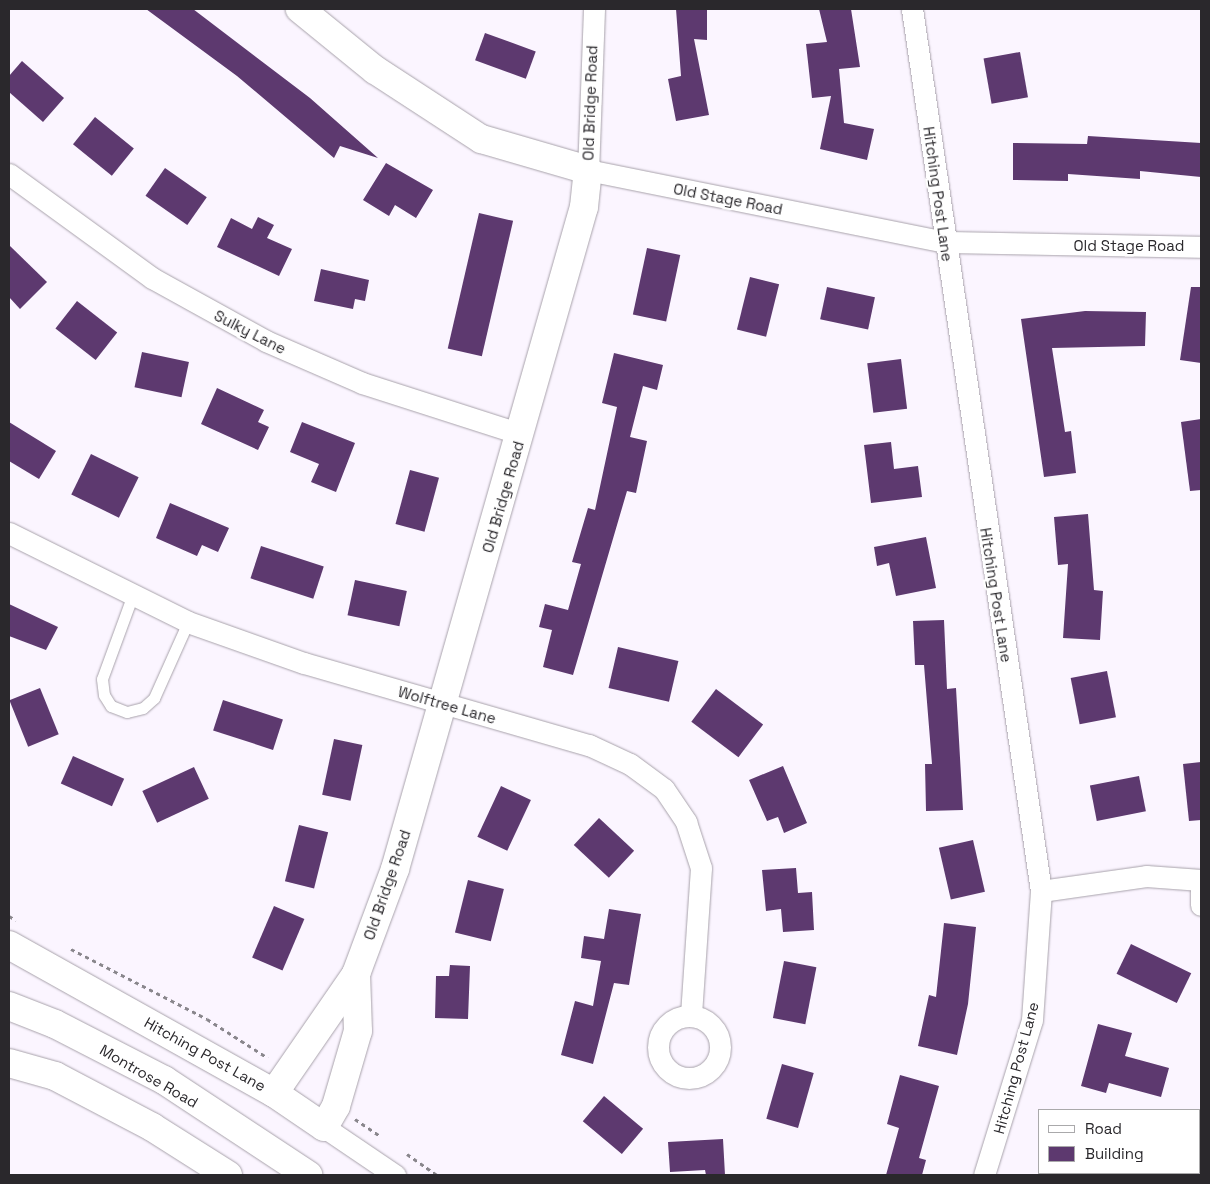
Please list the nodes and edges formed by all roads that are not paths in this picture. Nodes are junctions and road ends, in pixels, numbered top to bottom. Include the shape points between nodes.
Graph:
1 (300, 9) edge
2 (594, 9) edge
3 (912, 9) edge
4 (588, 170) junction
5 (9, 174) edge
6 (945, 242) junction
7 (1201, 247) edge
8 (521, 434) junction
9 (9, 533) edge
10 (132, 597) junction
11 (188, 622) junction
12 (444, 704) junction
13 (1201, 880) edge
14 (1201, 884) edge
15 (1041, 892) junction
16 (1201, 905) edge
17 (15, 934) edge
18 (356, 974) junction
19 (9, 1006) edge
20 (691, 1016) dead end
21 (9, 1063) edge
22 (274, 1093) junction
23 (324, 1127) junction
24 (228, 1175) edge
25 (308, 1175) edge
26 (395, 1175) edge
27 (984, 1175) edge

1 - 4 street, Old Stage Road via 375,70 481,139
2 - 4 street, Old Bridge Road
3 - 6 street, Hitching Post Lane
4 - 6 street, Old Stage Road
4 - 8 street, Old Bridge Road via 584,207
5 - 8 street, Sulky Lane via 113,252 257,337 362,383
6 - 7 street, Old Stage Road
6 - 15 street, Hitching Post Lane
8 - 12 street, Old Bridge Road
9 - 10 street, Wolftree Lane
10 - 11 street, Wolftree Lane
10 - 11 lane via 102,679 104,695 112,706 127,712 143,708 154,698
11 - 12 street, Wolftree Lane via 304,663
12 - 18 street, Old Bridge Road via 395,869
12 - 20 street, Wolftree Lane via 588,745 630,764 664,789 686,822 701,868
13 - 15 street via 1146,876
14 - 16 street
15 - 27 street, Hitching Post Lane via 1032,1020
17 - 22 street, Hitching Post Lane
18 - 22 street, Old Bridge Road
18 - 23 street, Old Bridge Road via 358,1031 336,1106
19 - 25 street, Montrose Road via 55,1024 164,1080
21 - 24 street via 55,1076 152,1127
22 - 23 street, Hitching Post Lane
23 - 26 street, Hitching Post Lane

